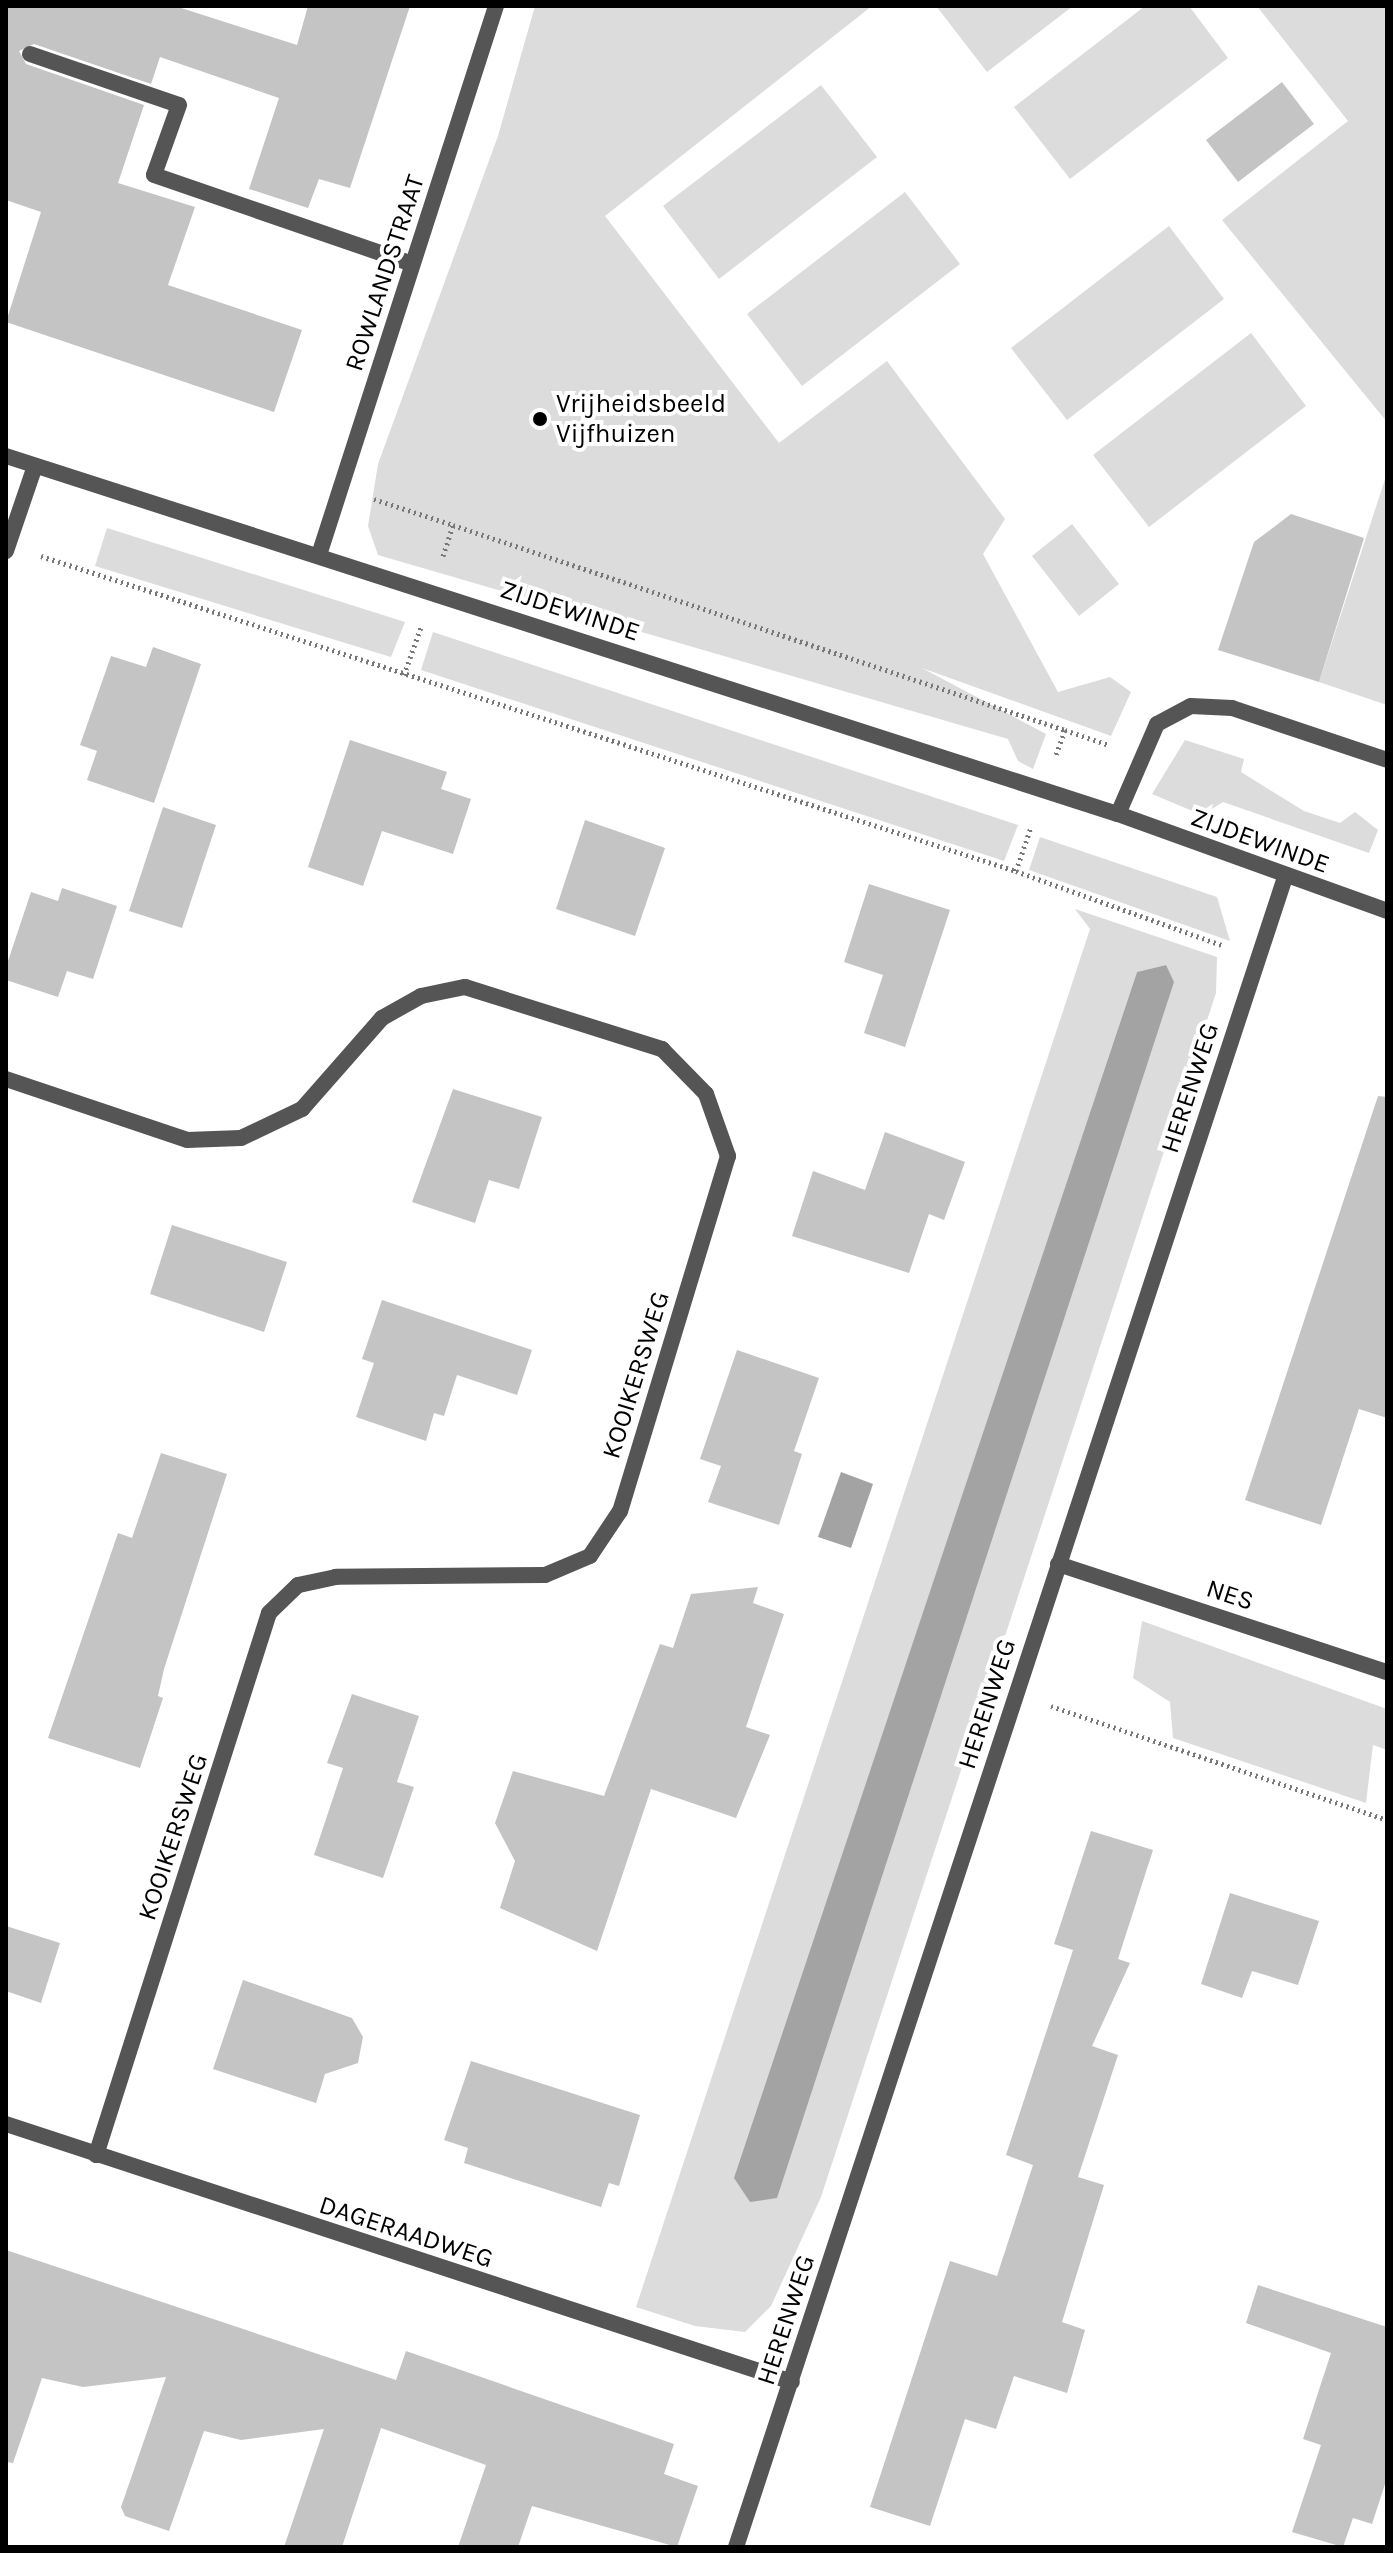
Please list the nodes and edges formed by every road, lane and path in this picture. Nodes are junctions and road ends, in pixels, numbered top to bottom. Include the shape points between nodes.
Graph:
1 (496, 6) edge
2 (30, 54) dead end
3 (412, 264) junction
4 (6, 456) edge
5 (35, 466) junction
6 (340, 488) junction
7 (453, 525) junction
8 (7, 548) edge
9 (319, 555) junction
10 (432, 592) junction
11 (404, 675) junction
12 (1387, 760) edge
13 (1043, 790) junction
14 (1118, 814) junction
15 (1016, 871) junction
16 (1285, 877) junction
17 (1387, 911) edge
18 (1258, 957) junction
19 (6, 1079) edge
20 (1058, 1564) junction
21 (1387, 1672) edge
22 (1015, 1694) junction
23 (1387, 1820) edge
24 (6, 2124) edge
25 (96, 2155) junction
26 (792, 2382) junction
27 (736, 2547) edge

1 - 3 street, ROWLANDSTRAAT
2 - 3 street via 179,105 154,175
3 - 6 street, ROWLANDSTRAAT
4 - 5 street, ZIJDEWINDE
5 - 8 street
5 - 9 street, ZIJDEWINDE
6 - 7 path
6 - 9 street, ROWLANDSTRAAT
7 - 10 path
7 - 13 path via 1065,730
8 - 11 path
9 - 10 street, ZIJDEWINDE
10 - 11 path
10 - 13 street, ZIJDEWINDE
11 - 15 path
12 - 14 street via 1232,708 1191,706 1157,724
13 - 14 street, ZIJDEWINDE
13 - 15 path
14 - 16 street, ZIJDEWINDE
15 - 18 path
16 - 17 street, ZIJDEWINDE
16 - 18 street, HERENWEG
18 - 20 street, HERENWEG
19 - 25 street, KOOIKERSWEG via 187,1140 241,1138 302,1109 382,1018 421,996 465,987 662,1049 706,1094 728,1156 620,1511 590,1556 545,1575 336,1577 298,1585 269,1613
20 - 21 street, NES
20 - 22 street, HERENWEG
22 - 23 path
22 - 26 street, HERENWEG
24 - 25 street, DAGERAADWEG
25 - 26 street, DAGERAADWEG
26 - 27 street, HERENWEG

